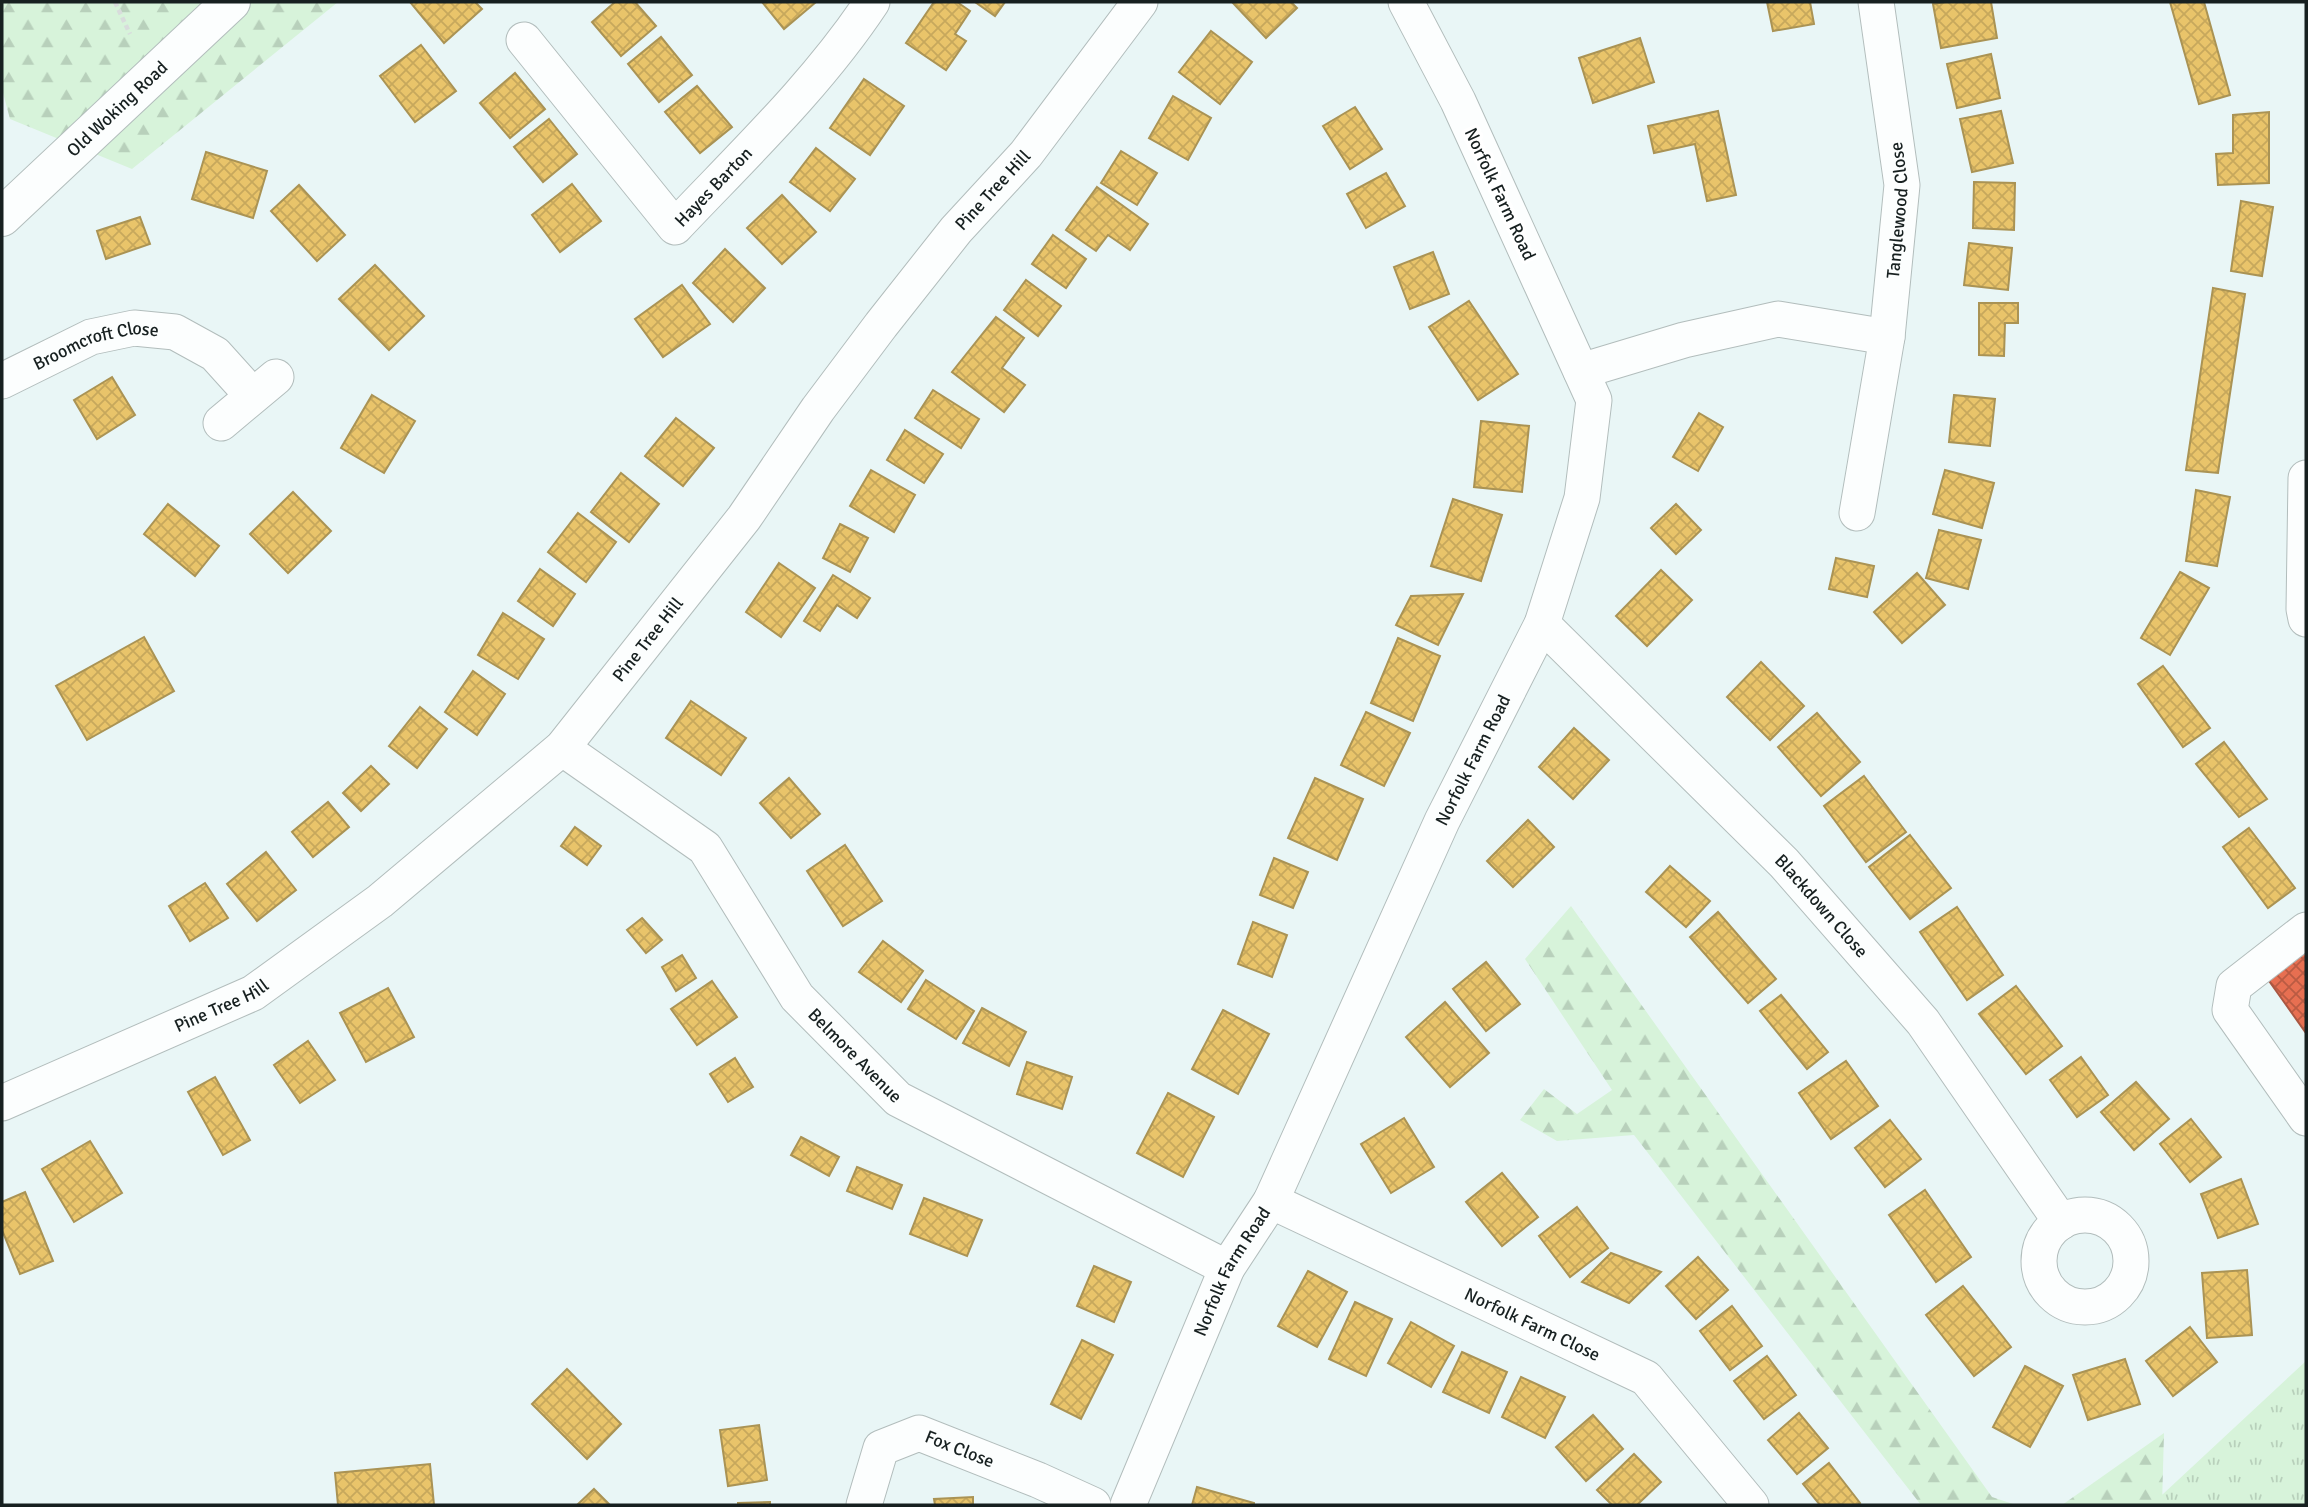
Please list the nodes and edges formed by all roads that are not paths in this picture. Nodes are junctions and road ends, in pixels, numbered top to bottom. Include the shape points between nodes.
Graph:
1 (231, 2) edge
2 (1140, 2) edge
3 (1406, 2) edge
4 (1876, 2) edge
5 (855, 10) edge
6 (524, 40) dead end
7 (2, 217) edge
8 (1887, 337) junction
9 (1581, 372) junction
10 (2, 381) edge
11 (221, 423) dead end
12 (2306, 478) edge
13 (1857, 513) dead end
14 (2306, 619) edge
15 (1542, 624) junction
16 (562, 748) junction
17 (2306, 930) edge
18 (2, 1103) edge
19 (2306, 1118) edge
20 (1271, 1201) junction
21 (2061, 1222) dead end
22 (1227, 1268) junction
23 (864, 1505) edge
24 (1093, 1505) edge
25 (1128, 1505) edge
26 (1751, 1505) edge

1 - 7 main road, Old Woking Road
2 - 16 street, Pine Tree Hill via 1026,155 956,230 881,325 744,518
3 - 9 street, Norfolk Farm Road via 1458,101
4 - 8 street, Tanglewood Close via 1902,185
5 - 6 street, Hayes Barton via 798,97 675,227
8 - 9 street via 1778,319 1684,340
8 - 13 street, Tanglewood Close
9 - 15 street, Norfolk Farm Road via 1594,400 1582,498
10 - 11 street, Broomcroft Close via 91,337 134,328 175,332 264,386
12 - 14 street
15 - 20 street, Norfolk Farm Road via 1442,821
15 - 21 street, Blackdown Close via 1784,863 1914,1012
16 - 18 street, Pine Tree Hill via 380,901 253,993
16 - 22 street, Belmore Avenue via 705,848 797,997 898,1099
17 - 19 street via 2234,986 2230,1010
20 - 22 street, Norfolk Farm Road
20 - 26 street, Norfolk Farm Close via 1646,1378
22 - 25 street, Norfolk Farm Road
23 - 24 street, Fox Close via 881,1448 919,1433

